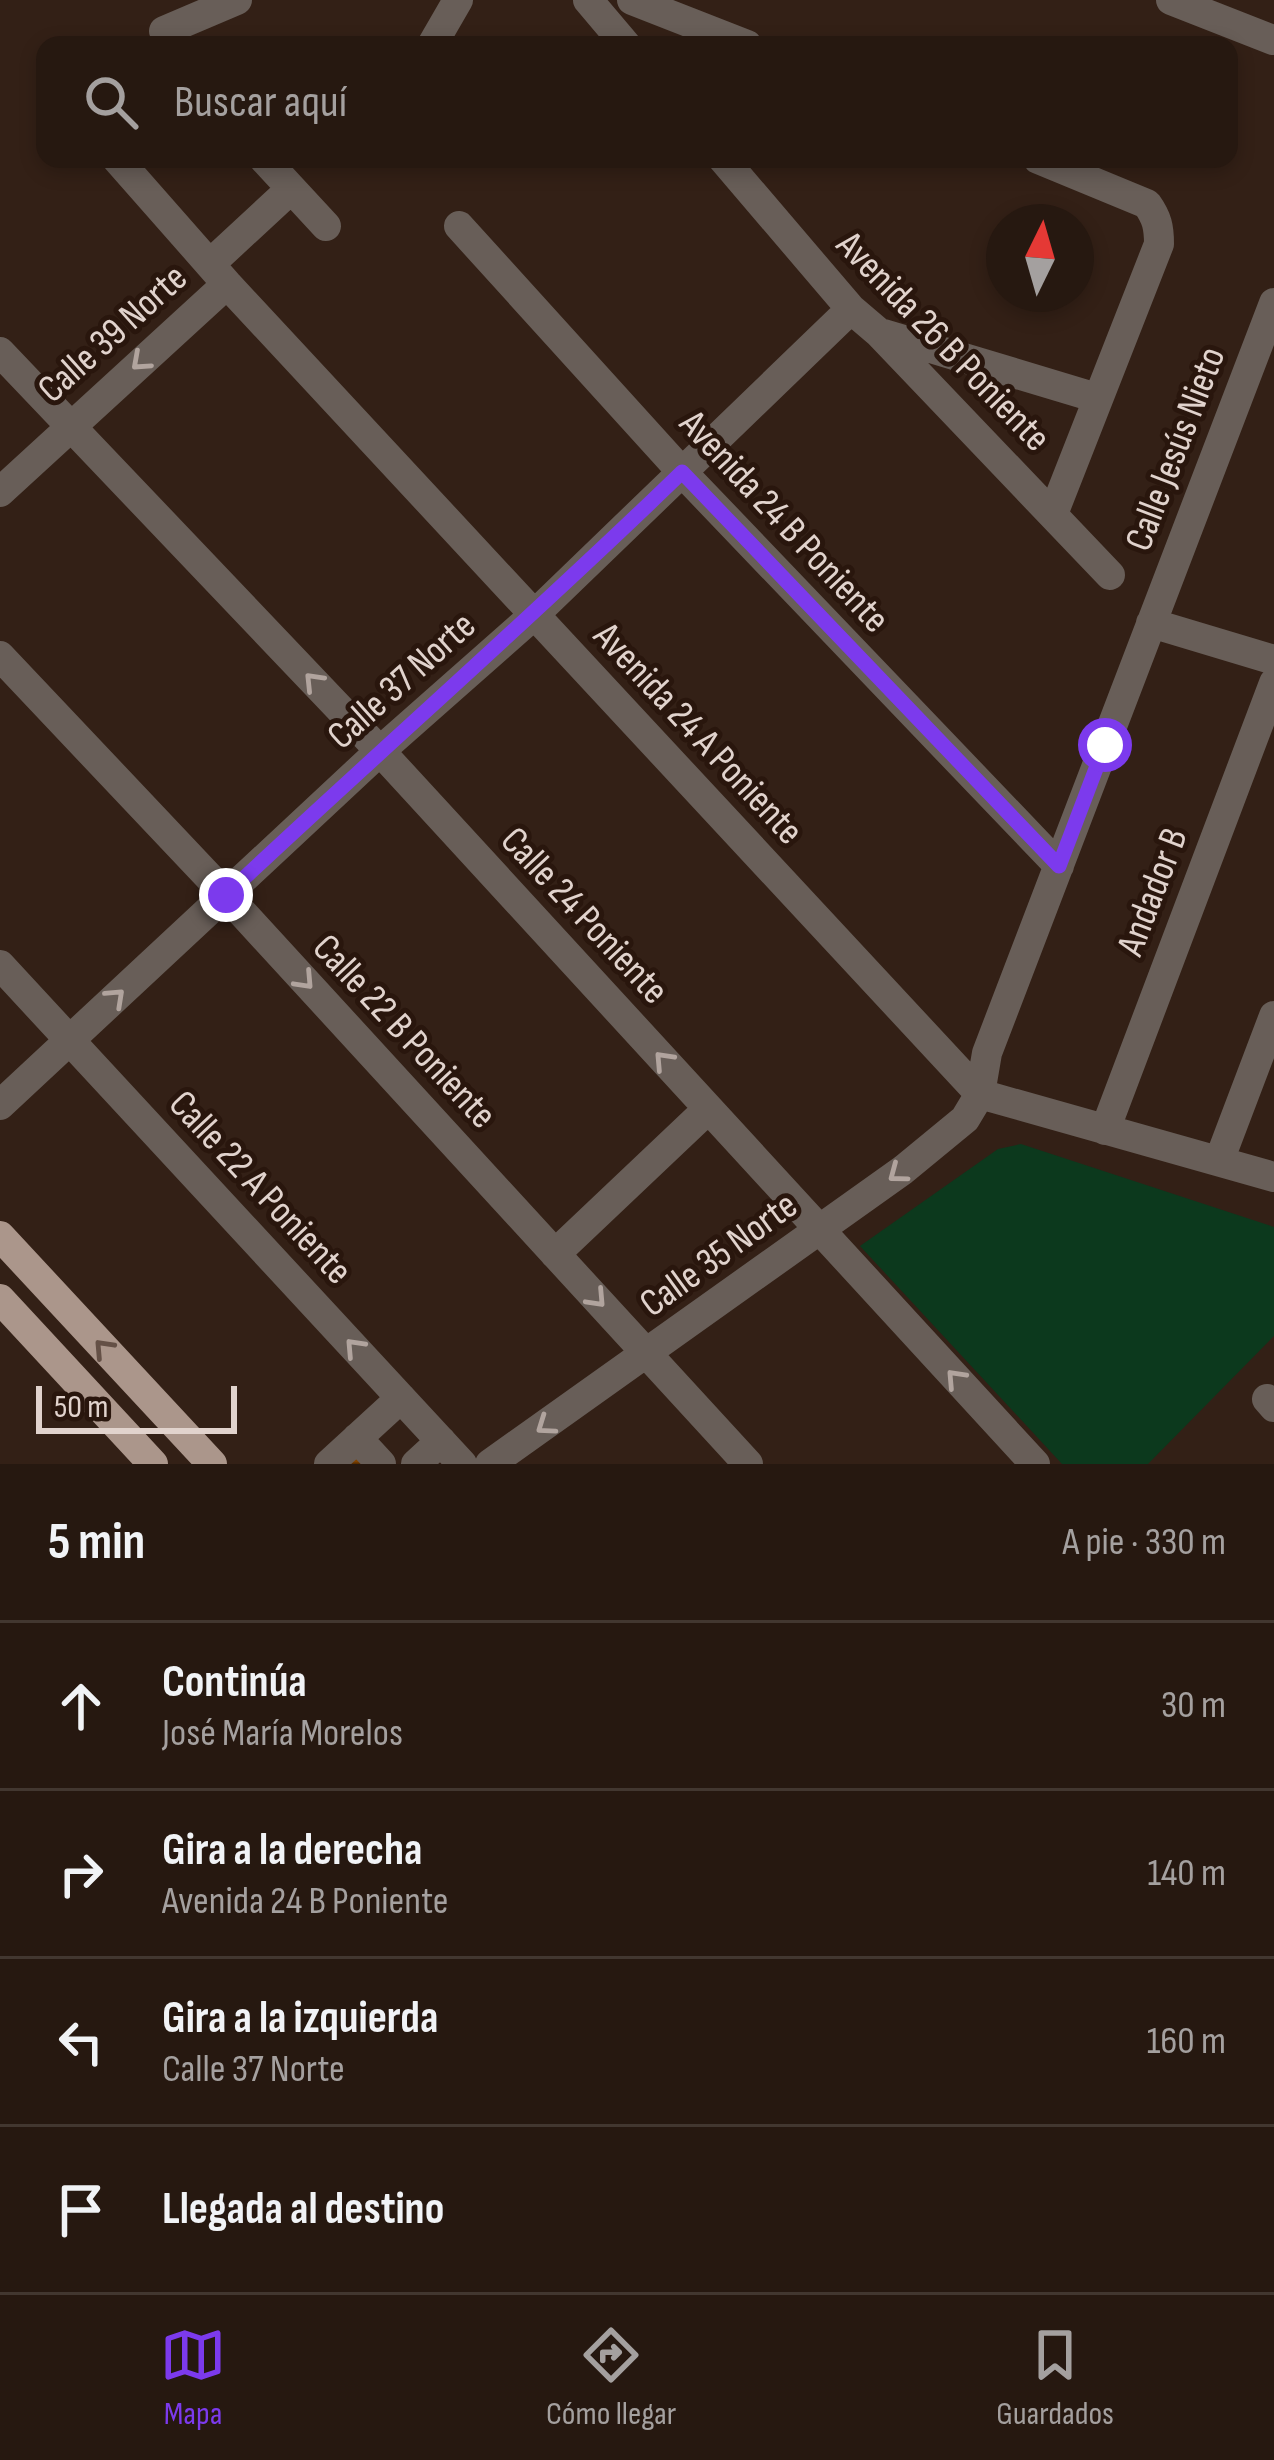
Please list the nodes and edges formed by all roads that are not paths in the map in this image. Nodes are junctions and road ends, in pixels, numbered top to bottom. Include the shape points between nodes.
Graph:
1 (237, 0) edge
2 (458, 0) edge
3 (588, 0) edge
4 (632, 0) edge
5 (1171, 0) edge
6 (1242, 13) edge
7 (164, 31) dead end
8 (437, 36) edge
9 (618, 36) edge
10 (724, 36) edge
11 (1273, 40) edge
12 (125, 168) edge
13 (271, 168) edge
14 (731, 168) edge
15 (1061, 168) edge
16 (291, 189) junction
17 (326, 226) dead end
18 (459, 226) dead end
19 (218, 274) junction
20 (1274, 303) edge
21 (850, 309) junction
22 (878, 332) junction
23 (0, 352) edge
24 (1097, 398) junction
25 (70, 426) junction
26 (682, 472) junction
27 (0, 492) edge
28 (1053, 514) junction
29 (1110, 575) dead end
30 (534, 615) junction
31 (1151, 623) junction
32 (0, 656) edge
33 (1274, 660) edge
34 (1274, 683) edge
35 (380, 751) junction
36 (1059, 866) junction
37 (226, 895) junction
38 (0, 965) edge
39 (1274, 1016) edge
40 (70, 1040) junction
41 (980, 1094) junction
42 (0, 1106) edge
43 (708, 1109) junction
44 (1105, 1130) junction
45 (1219, 1161) junction
46 (1274, 1177) edge
47 (819, 1231) junction
48 (0, 1236) edge
49 (555, 1253) junction
50 (0, 1299) edge
51 (647, 1354) junction
52 (401, 1398) junction
53 (357, 1438) junction
54 (451, 1453) edge
55 (153, 1464) edge
56 (212, 1464) edge
57 (329, 1464) edge
58 (381, 1464) edge
59 (416, 1464) edge
60 (490, 1464) edge
61 (748, 1464) edge
62 (1034, 1464) edge

1 - 7 street
2 - 8 street
3 - 9 street
4 - 10 street
5 - 6 street
6 - 11 street
12 - 19 street, Avenida 24 A Poniente
13 - 16 street
14 - 21 street, Avenida 26 B Poniente
15 - 24 street via 1147,204 1157,217 1159,244
16 - 17 street
16 - 19 street, Calle 39 Norte
18 - 26 street, Avenida 24 B Poniente
19 -> 25 street, Calle 39 Norte
19 - 30 street, Avenida 24 A Poniente
20 - 31 street, Calle Jesús Nieto
21 - 22 street, Avenida 26 B Poniente
21 - 26 street, Calle 37 Norte
22 - 24 street
22 - 28 street, Avenida 26 B Poniente
23 - 25 street, Calle 24 Poniente
24 - 28 street
25 - 27 street, Calle 39 Norte
35 -> 25 street, Calle 24 Poniente
26 - 30 street, Calle 37 Norte
26 - 36 street, Avenida 24 B Poniente
28 - 29 street, Avenida 26 B Poniente
30 - 35 street, Calle 37 Norte
30 - 41 street, Avenida 24 A Poniente
31 - 33 street
31 - 36 street, Calle Jesús Nieto
32 - 37 street, Calle 22 B Poniente
34 - 44 street, Andador B
35 - 37 street, Calle 37 Norte
43 -> 35 street, Calle 24 Poniente
36 - 41 street, Calle Jesús Nieto via 987,1053
40 -> 37 street, Calle 37 Norte
37 -> 49 street, Calle 22 B Poniente
38 - 40 street, Calle 22 A Poniente
39 - 45 street
40 - 42 street, Calle 37 Norte
52 -> 40 street, Calle 22 A Poniente
41 - 44 street
41 -> 47 street, Calle 35 Norte via 952,1132
43 - 47 street, Calle 24 Poniente
43 - 49 street
44 - 45 street
45 - 46 street
47 - 51 street, Calle 35 Norte
62 -> 47 street, Calle 24 Poniente
56 -> 48 main road
49 -> 51 street, Calle 22 B Poniente
50 - 55 main road
51 -> 60 street, Calle 35 Norte
51 - 61 street, Calle 22 B Poniente
52 - 53 street
52 - 54 street, Calle 22 A Poniente
53 - 57 street
53 - 58 street
54 - 59 street

